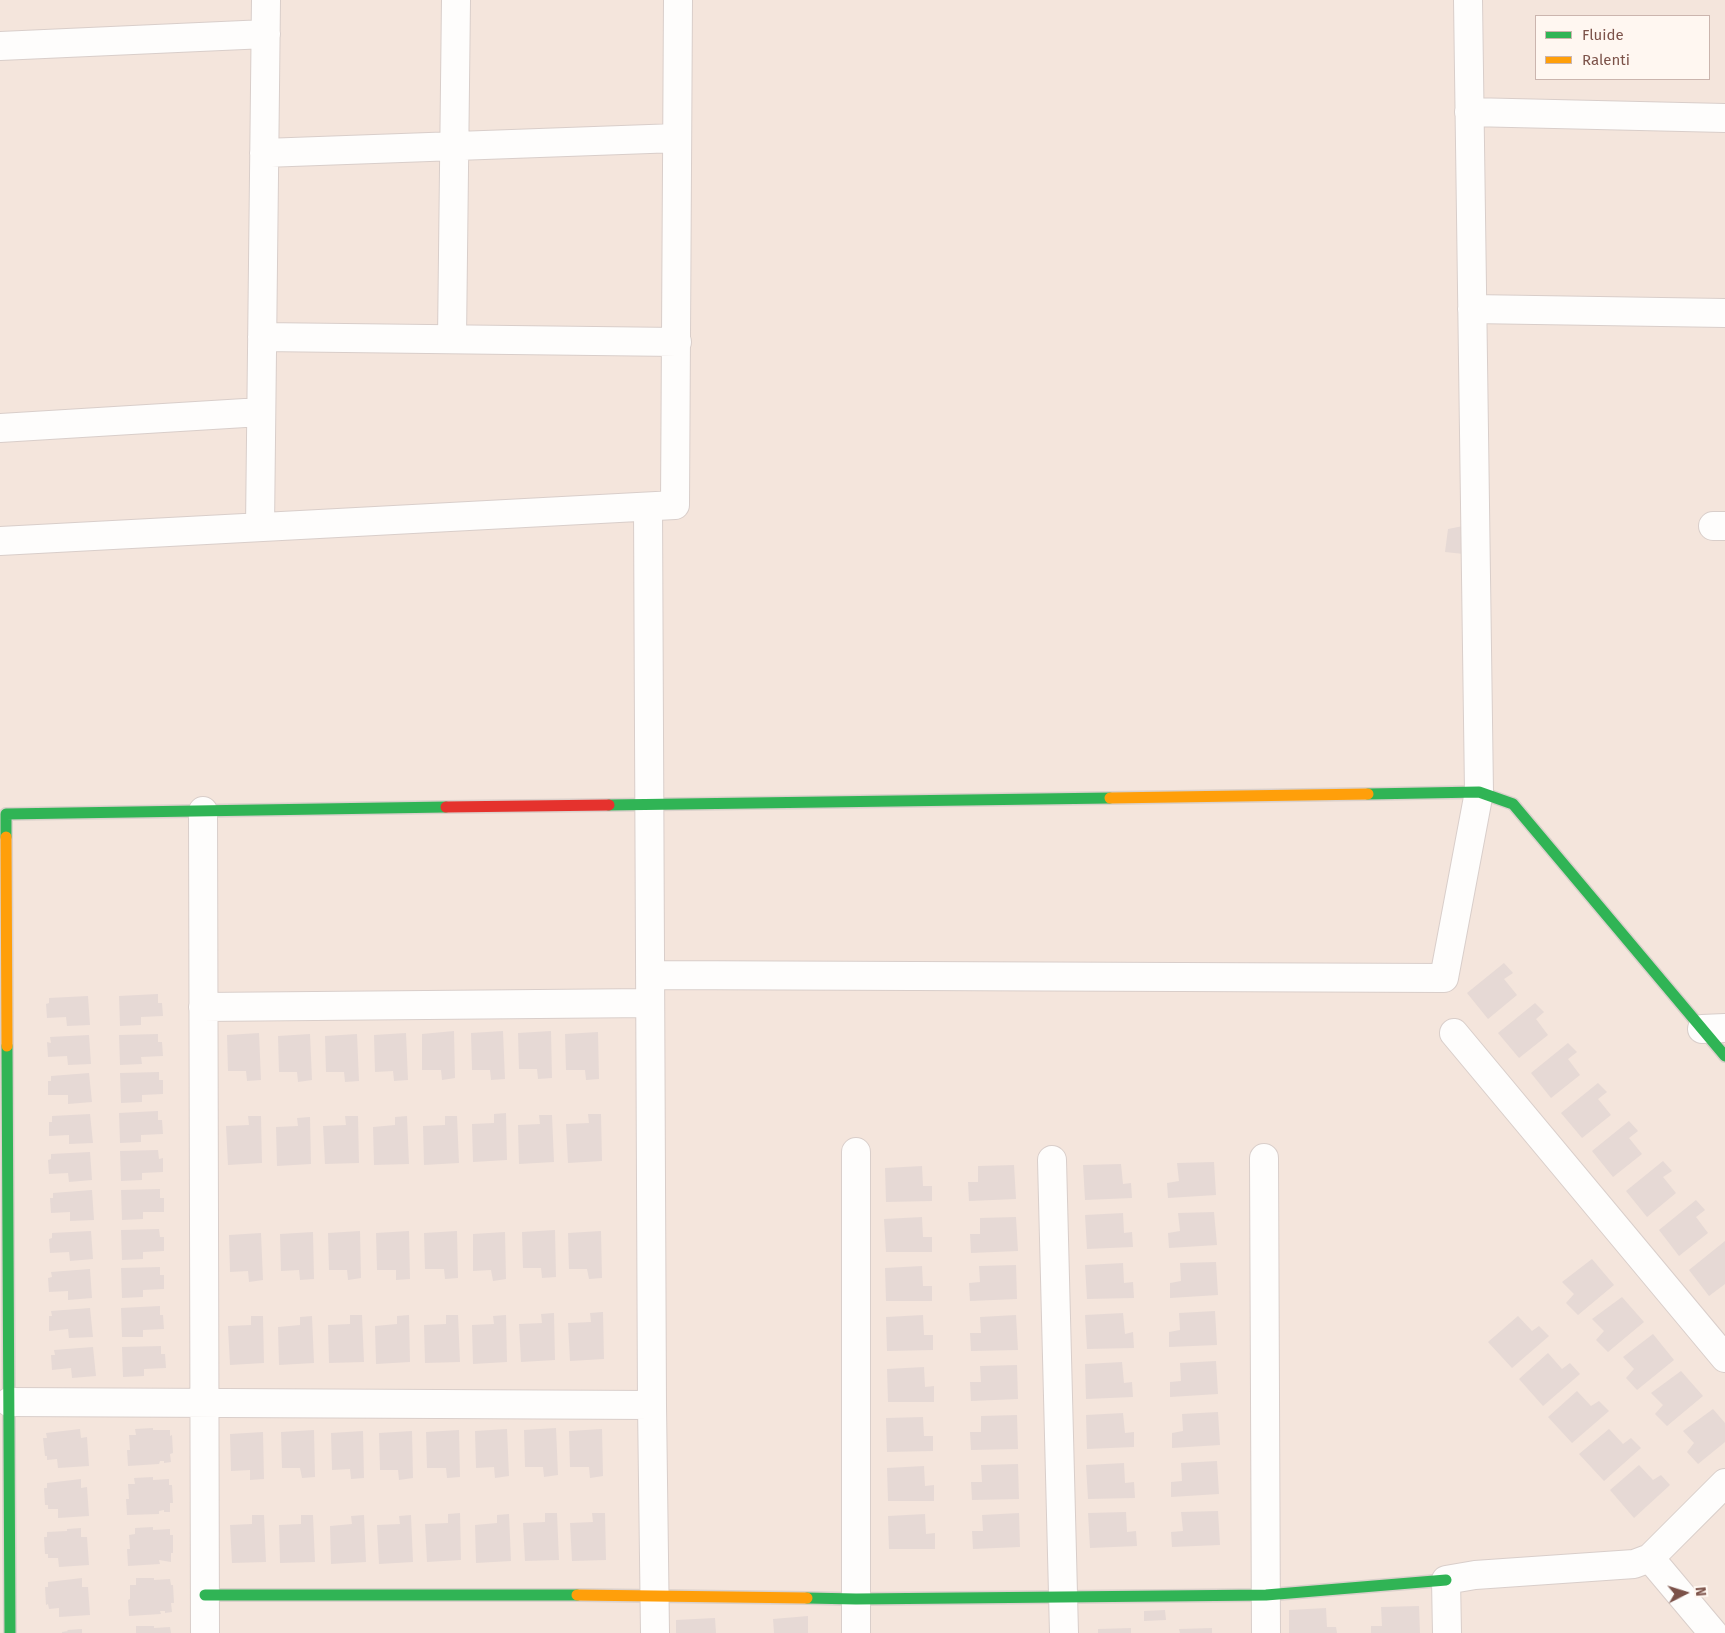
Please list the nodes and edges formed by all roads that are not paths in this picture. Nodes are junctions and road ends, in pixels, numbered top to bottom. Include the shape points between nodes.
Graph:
1 (266, 0) edge
2 (456, 0) edge
3 (678, 0) edge
4 (1468, 0) edge
5 (266, 34) junction
6 (0, 46) edge
7 (1469, 112) junction
8 (1725, 118) edge
9 (678, 138) junction
10 (454, 146) junction
11 (264, 153) junction
12 (1472, 309) junction
13 (1725, 313) edge
14 (262, 337) junction
15 (452, 339) junction
16 (676, 342) junction
17 (261, 412) junction
18 (0, 428) edge
19 (648, 507) junction
20 (260, 528) junction
21 (0, 541) edge
22 (1479, 792) junction
23 (649, 804) junction
24 (203, 811) junction
25 (650, 975) junction
26 (650, 1004) junction
27 (203, 1007) junction
28 (1714, 1029) edge
29 (1454, 1033) dead end
30 (1725, 1056) edge
31 (856, 1152) dead end
32 (1264, 1158) dead end
33 (1052, 1160) dead end
34 (4, 1204) edge
35 (1725, 1358) edge
36 (9, 1402) junction
37 (204, 1403) junction
38 (652, 1405) junction
39 (1725, 1483) edge
40 (1650, 1558) junction
41 (1446, 1580) junction
42 (205, 1595) junction
43 (655, 1595) junction
44 (1266, 1595) junction
45 (1063, 1596) junction
46 (856, 1599) junction
47 (10, 1633) edge
48 (205, 1633) edge
49 (655, 1633) edge
50 (856, 1633) edge
51 (1064, 1633) edge
52 (1266, 1633) edge
53 (1447, 1633) edge
54 (1713, 1633) edge

1 - 5 street
2 - 10 street
3 - 9 street
4 - 7 street
5 - 6 street
5 - 11 street
7 - 8 street
7 - 12 street
9 - 10 street
9 - 16 street
10 - 11 street
10 - 15 street
11 - 14 street
12 - 13 street
12 - 22 street
14 - 15 street
14 - 17 street
15 - 16 street
16 - 19 street via 676,505
17 - 18 street
17 - 20 street
19 - 20 street
19 - 23 street
20 - 21 street
22 - 23 street
22 - 25 street via 1444,978
22 - 28 street via 1513,804
23 - 24 street
23 - 25 street
24 - 27 street
24 - 34 street via 6,814
25 - 26 street
26 - 27 street
26 - 38 street
27 - 37 street
28 - 30 street
29 - 35 street
31 - 46 street
32 - 44 street
33 - 45 street
34 - 36 street
36 - 37 street
36 - 47 street
37 - 38 street
37 - 42 street
38 - 43 street
39 - 40 street
40 - 41 street via 1634,1564
40 - 54 street
41 - 44 street
41 - 53 street
42 - 43 street
42 - 48 street
43 - 46 street
43 - 49 street
44 - 45 street
44 - 52 street
45 - 46 street
45 - 51 street
46 - 50 street

